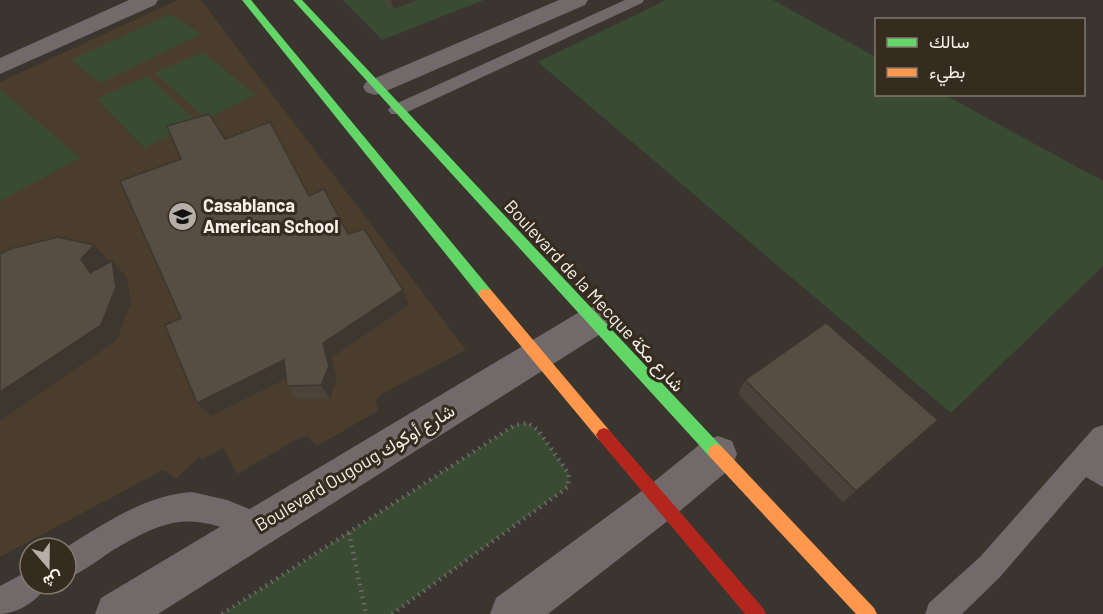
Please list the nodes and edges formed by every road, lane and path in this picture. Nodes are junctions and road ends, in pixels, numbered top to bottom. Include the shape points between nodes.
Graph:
1 (147, 0) edge
2 (246, 0) edge
3 (297, 0) edge
4 (577, 0) edge
5 (637, 0) edge
6 (0, 67) edge
7 (375, 87) junction
8 (397, 110) junction
9 (593, 321) junction
10 (537, 357) junction
11 (1103, 437) edge
12 (718, 454) junction
13 (1093, 466) edge
14 (660, 502) junction
15 (259, 527) junction
16 (349, 532) junction
17 (78, 557) edge
18 (18, 592) edge
19 (0, 603) edge
20 (117, 614) edge
21 (222, 614) edge
22 (366, 614) edge
23 (392, 614) edge
24 (512, 614) edge
25 (757, 614) edge
26 (868, 614) edge
27 (940, 614) edge

1 - 6 street
2 - 10 main road
3 - 7 main road, Boulevard de la Mecque شارع مكة
4 - 7 street
5 - 8 lane
7 - 8 main road, Boulevard de la Mecque شارع مكة
8 - 9 main road, Boulevard de la Mecque شارع مكة
9 - 10 street, Boulevard Ougoug شارع أوكوك
9 - 12 main road, Boulevard de la Mecque شارع مكة
10 - 14 main road
10 - 15 street, Boulevard Ougoug شارع أوكوك
11 - 13 lane
12 - 14 street
12 - 26 main road, Boulevard de la Mecque شارع مكة
13 - 27 lane
14 - 24 street
14 - 25 main road
15 - 17 lane via 223,512 191,506 168,509
15 - 20 street, Boulevard Ougoug شارع أوكوك
16 - 21 path
16 - 22 path
16 - 23 path via 515,425 528,423 538,430 569,474 568,487 558,496
18 - 19 lane

